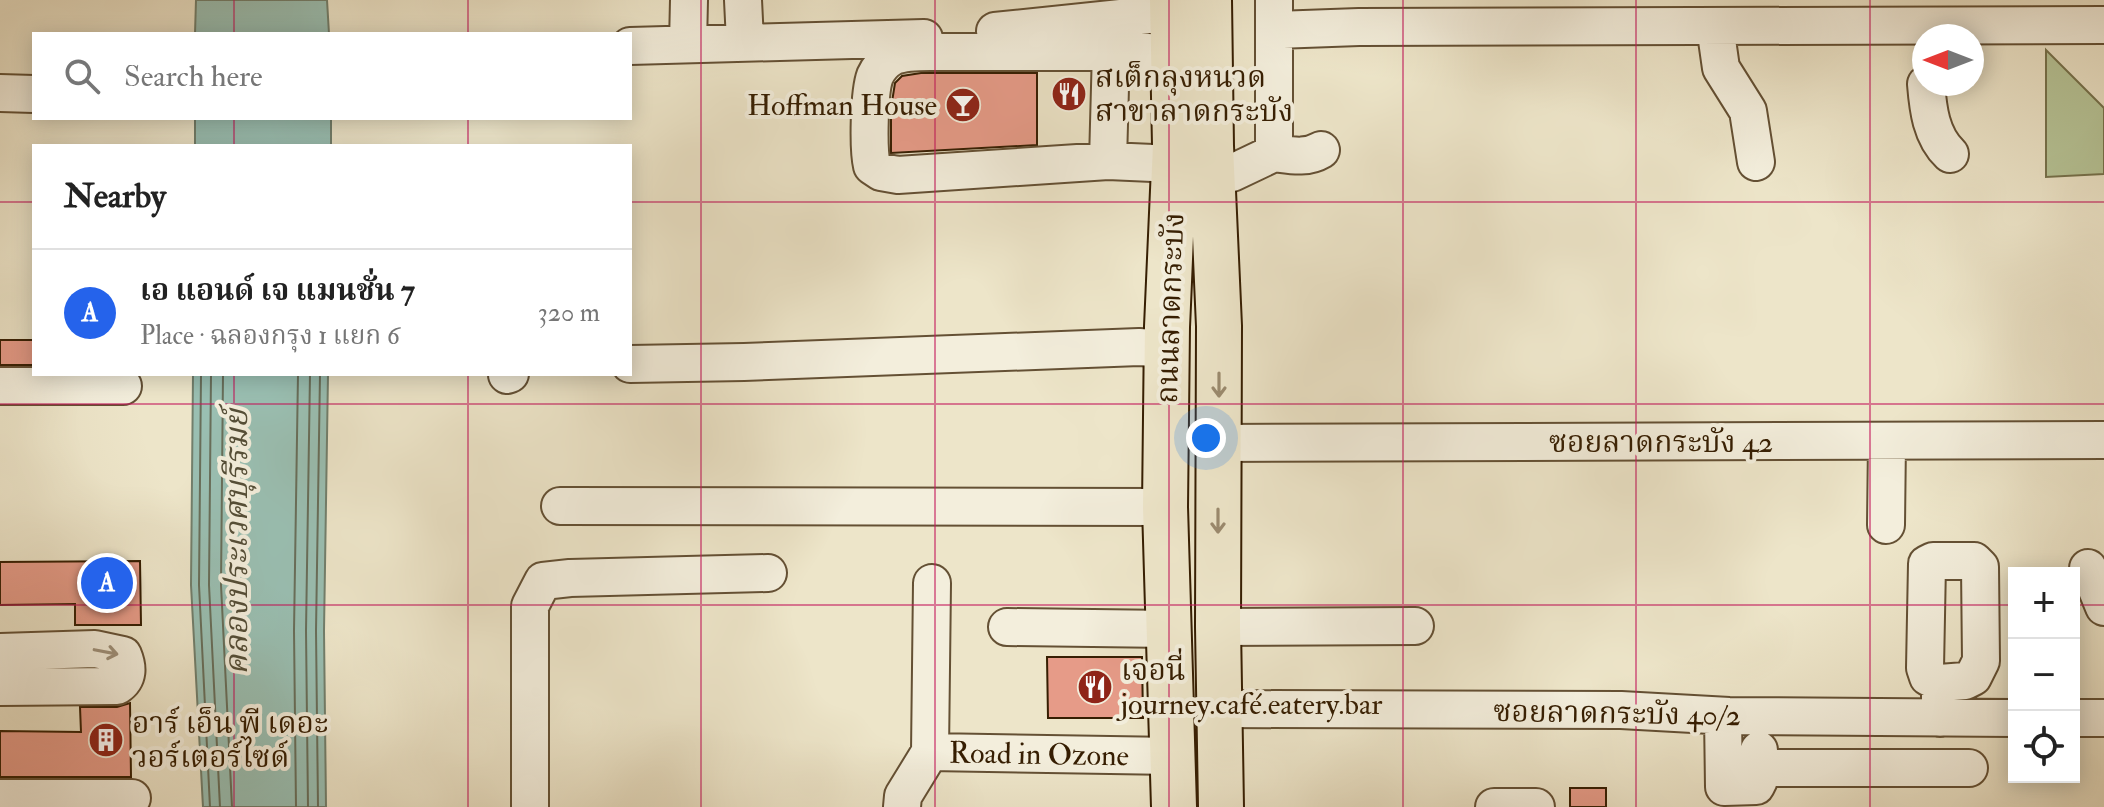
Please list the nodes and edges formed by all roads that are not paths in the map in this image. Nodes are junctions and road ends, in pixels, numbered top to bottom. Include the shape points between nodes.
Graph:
1 (689, 0) edge
2 (743, 0) edge
3 (1209, 0) edge
4 (1233, 0) edge
5 (1366, 13) edge
6 (1275, 15) edge
7 (1146, 23) edge
8 (2104, 25) edge
9 (1715, 26) junction
10 (1984, 29) edge
11 (1912, 31) edge
12 (745, 41) junction
13 (688, 44) junction
14 (632, 46) edge
15 (0, 93) edge
16 (32, 94) edge
17 (1927, 96) edge
18 (1321, 150) dead end
19 (1274, 153) junction
20 (1950, 154) dead end
21 (1193, 157) junction
22 (1108, 161) junction
23 (1756, 162) dead end
24 (1168, 338) junction
25 (632, 364) edge
26 (0, 386) edge
27 (123, 386) dead end
28 (2104, 440) edge
29 (1887, 441) junction
30 (1218, 443) junction
31 (560, 506) dead end
32 (1165, 507) junction
33 (1886, 525) dead end
34 (2088, 568) dead end
35 (768, 573) dead end
36 (932, 583) dead end
37 (2104, 607) edge
38 (1415, 626) dead end
39 (1007, 627) dead end
40 (1218, 627) junction
41 (1170, 629) junction
42 (63, 650) junction
43 (0, 652) edge
44 (0, 687) edge
45 (64, 687) junction
46 (1220, 709) junction
47 (1723, 716) junction
48 (1759, 716) junction
49 (2008, 717) edge
50 (2080, 718) edge
51 (2104, 718) edge
52 (930, 752) junction
53 (1173, 756) junction
54 (1759, 768) junction
55 (1969, 768) dead end
56 (0, 798) edge
57 (132, 798) dead end
58 (530, 807) edge
59 (902, 807) edge
60 (1174, 807) edge
61 (1221, 807) edge
62 (1494, 807) edge
63 (1536, 807) edge

1 - 13 street
2 - 12 street
3 - 21 main road, ถนนลาดกระบัง
4 - 21 main road
5 - 6 street
5 - 9 street
6 - 19 street
7 - 12 street via 932,37
7 - 21 main road, ถนนลาดกระบัง
7 - 22 street
7 - 22 street via 908,53 891,58 874,78 869,147 872,166 881,172
8 - 10 street
9 - 11 street
9 - 23 street via 1721,68 1748,111
12 - 13 street
13 - 14 street
15 - 16 street
17 - 20 street via 1936,134
18 - 19 street via 1298,156
19 - 21 street
21 - 22 street
21 - 24 main road, ถนนลาดกระบัง
21 -> 30 main road, ถนนลาดกระบัง via 1219,326
24 - 25 street via 1139,347
24 - 32 main road, ถนนลาดกระบัง
26 - 27 street
28 - 29 street, ซอยลาดกระบัง 42
29 - 30 street, ซอยลาดกระบัง 42
29 - 33 street
30 -> 40 main road, ถนนลาดกระบัง
31 - 32 street
32 - 41 main road, ถนนลาดกระบัง
34 - 37 street
35 - 58 street via 543,581 530,606
36 - 52 street, Road in Ozone
38 - 40 street
39 - 41 street
40 - 46 main road, ถนนลาดกระบัง
41 - 53 main road, ถนนลาดกระบัง
42 - 43 street
42 - 45 street
42 -> 45 street via 123,655 128,666 117,686
44 - 45 street
46 - 47 street, ซอยลาดกระบัง 40/2 via 1621,710
46 - 61 main road, ถนนลาดกระบัง
47 - 48 street, ซอยลาดกระบัง 40/2
47 - 54 street via 1724,787 1756,786
48 - 49 street, ซอยลาดกระบัง 40/2 via 1940,701
48 - 54 street
50 - 51 street
52 - 53 street, Road in Ozone
52 - 59 street via 903,796
53 - 60 main road, ถนนลาดกระบัง
54 - 55 street
56 - 57 street
62 - 63 street

